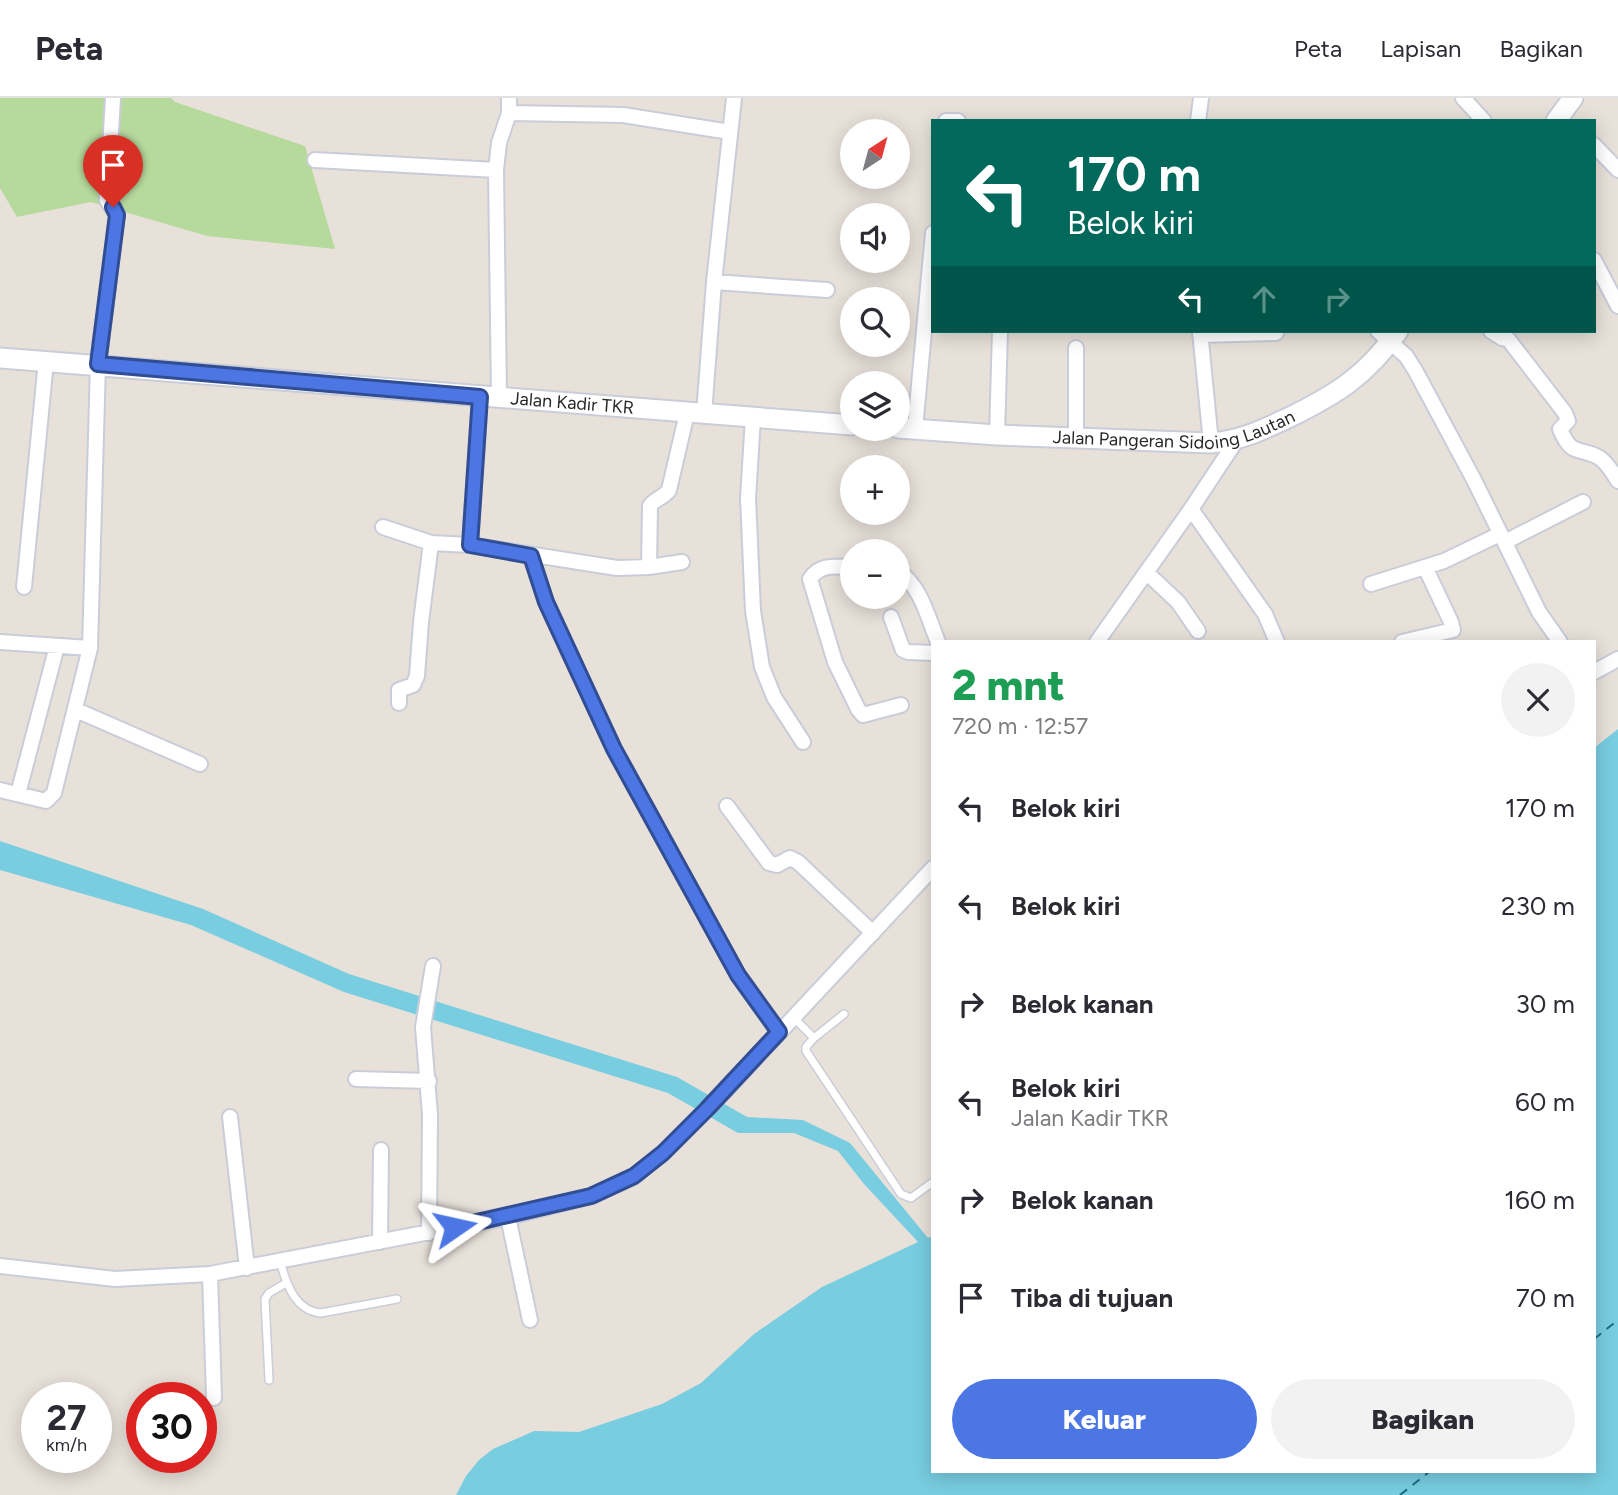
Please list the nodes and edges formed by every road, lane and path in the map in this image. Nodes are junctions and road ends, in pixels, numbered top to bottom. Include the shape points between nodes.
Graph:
1 (113, 98) edge
2 (509, 98) edge
3 (734, 98) edge
4 (1201, 98) edge
5 (1463, 98) edge
6 (509, 113) junction
7 (1198, 119) edge
8 (1482, 119) edge
9 (730, 132) junction
10 (1596, 147) edge
11 (315, 160) dead end
12 (496, 170) junction
13 (1618, 170) edge
14 (931, 247) edge
15 (1596, 264) edge
16 (714, 282) junction
17 (827, 290) dead end
18 (1618, 306) edge
19 (1000, 333) edge
20 (1200, 333) edge
21 (1276, 333) dead end
22 (1389, 335) edge
23 (1509, 335) edge
24 (1076, 348) dead end
25 (0, 358) edge
26 (46, 361) junction
27 (98, 364) junction
28 (490, 398) junction
29 (910, 399) edge
30 (696, 413) junction
31 (753, 418) junction
32 (840, 424) edge
33 (910, 428) edge
34 (997, 435) junction
35 (1076, 438) junction
36 (1236, 441) junction
37 (1211, 443) junction
38 (1618, 481) edge
39 (1583, 502) dead end
40 (1191, 509) junction
41 (383, 527) dead end
42 (1502, 538) junction
43 (431, 543) junction
44 (470, 545) junction
45 (531, 556) junction
46 (682, 562) dead end
47 (649, 567) junction
48 (840, 567) edge
49 (1425, 567) junction
50 (1147, 573) junction
51 (910, 581) edge
52 (1371, 584) dead end
53 (24, 587) dead end
54 (891, 617) dead end
55 (1198, 631) dead end
56 (937, 640) edge
57 (1099, 640) edge
58 (1276, 640) edge
59 (1408, 640) edge
60 (1559, 640) edge
61 (0, 642) edge
62 (57, 646) junction
63 (90, 648) junction
64 (931, 653) edge
65 (1618, 659) edge
66 (1596, 670) edge
67 (399, 703) dead end
68 (901, 705) dead end
69 (76, 710) junction
70 (803, 743) dead end
71 (200, 764) dead end
72 (0, 790) edge
73 (18, 794) junction
74 (727, 806) dead end
75 (931, 870) edge
76 (873, 933) junction
77 (433, 966) dead end
78 (844, 1014) dead end
79 (794, 1018) junction
80 (779, 1032) junction
81 (814, 1038) junction
82 (356, 1079) dead end
83 (429, 1081) junction
84 (230, 1117) dead end
85 (381, 1150) dead end
86 (931, 1183) edge
87 (508, 1217) junction
88 (429, 1233) junction
89 (380, 1242) junction
90 (280, 1261) junction
91 (0, 1266) edge
92 (247, 1268) junction
93 (210, 1274) junction
94 (286, 1283) junction
95 (397, 1299) dead end
96 (530, 1320) dead end
97 (269, 1380) dead end
98 (213, 1382) edge

1 - 27 street via 107,200 117,215
2 - 6 street
3 - 9 street
4 - 7 street
5 - 8 street
6 - 9 street via 623,115
6 - 12 street
9 - 16 street
10 - 13 street
11 - 12 street
12 - 28 street
14 - 29 street
15 - 18 street
16 - 17 street
16 - 30 street
19 - 34 street
20 - 21 street
20 - 37 street
22 - 36 street, Jalan Pangeran Sidoing Lautan via 1350,383
22 - 42 street via 1415,370
23 - 38 street via 1564,413 1568,421 1560,429 1567,443 1600,459
24 - 35 street
25 - 26 street, Jalan Kadir TKR
26 - 27 street, Jalan Kadir TKR
26 - 53 street
27 - 28 street, Jalan Kadir TKR
27 - 63 street
28 - 30 street, Jalan Kadir TKR
28 - 44 street
30 - 31 street, Jalan Kadir TKR
30 - 47 street via 669,490 650,506
31 - 32 street, Jalan Kadir TKR
31 - 70 street via 748,498 753,611 762,667 774,697
33 - 34 street, Jalan Pangeran Sidoing Lautan
34 - 35 street, Jalan Pangeran Sidoing Lautan
35 - 37 street, Jalan Pangeran Sidoing Lautan
36 - 37 street, Jalan Pangeran Sidoing Lautan
36 - 40 street
39 - 42 street
40 - 50 street
40 - 58 street via 1265,614
41 - 43 street
42 - 49 street
42 - 60 street via 1539,612
43 - 44 street
43 - 67 street via 418,676 414,685 399,690
44 - 45 street
45 - 47 street via 617,568
45 - 80 street via 546,602 614,749 738,975
46 - 47 street
48 - 68 street via 821,567 810,579 835,662 863,715
49 - 52 street
49 - 59 street via 1452,626
50 - 55 street via 1178,602
50 - 57 street
51 - 56 street
54 - 64 street via 903,650
61 - 62 street
62 - 63 street
62 - 73 street
63 - 69 street
65 - 66 street
69 - 71 street
69 - 73 street via 54,793 46,802
72 - 73 street
74 - 76 street via 769,863 777,865 790,858 798,862
75 - 76 street
76 - 79 street
77 - 83 street via 423,1027
78 - 81 lane
79 - 80 street
79 - 81 lane
80 - 87 street via 692,1124 634,1176 591,1196
81 - 86 lane via 807,1051 901,1194 911,1198
82 - 83 street
83 - 88 street
84 - 92 street
85 - 89 street
87 - 88 street
87 - 96 street
88 - 89 street
89 - 90 street
90 - 92 street
90 - 94 lane
91 - 93 street via 115,1279
92 - 93 street
93 - 98 street
94 - 95 lane via 312,1313
94 - 97 lane via 265,1299

